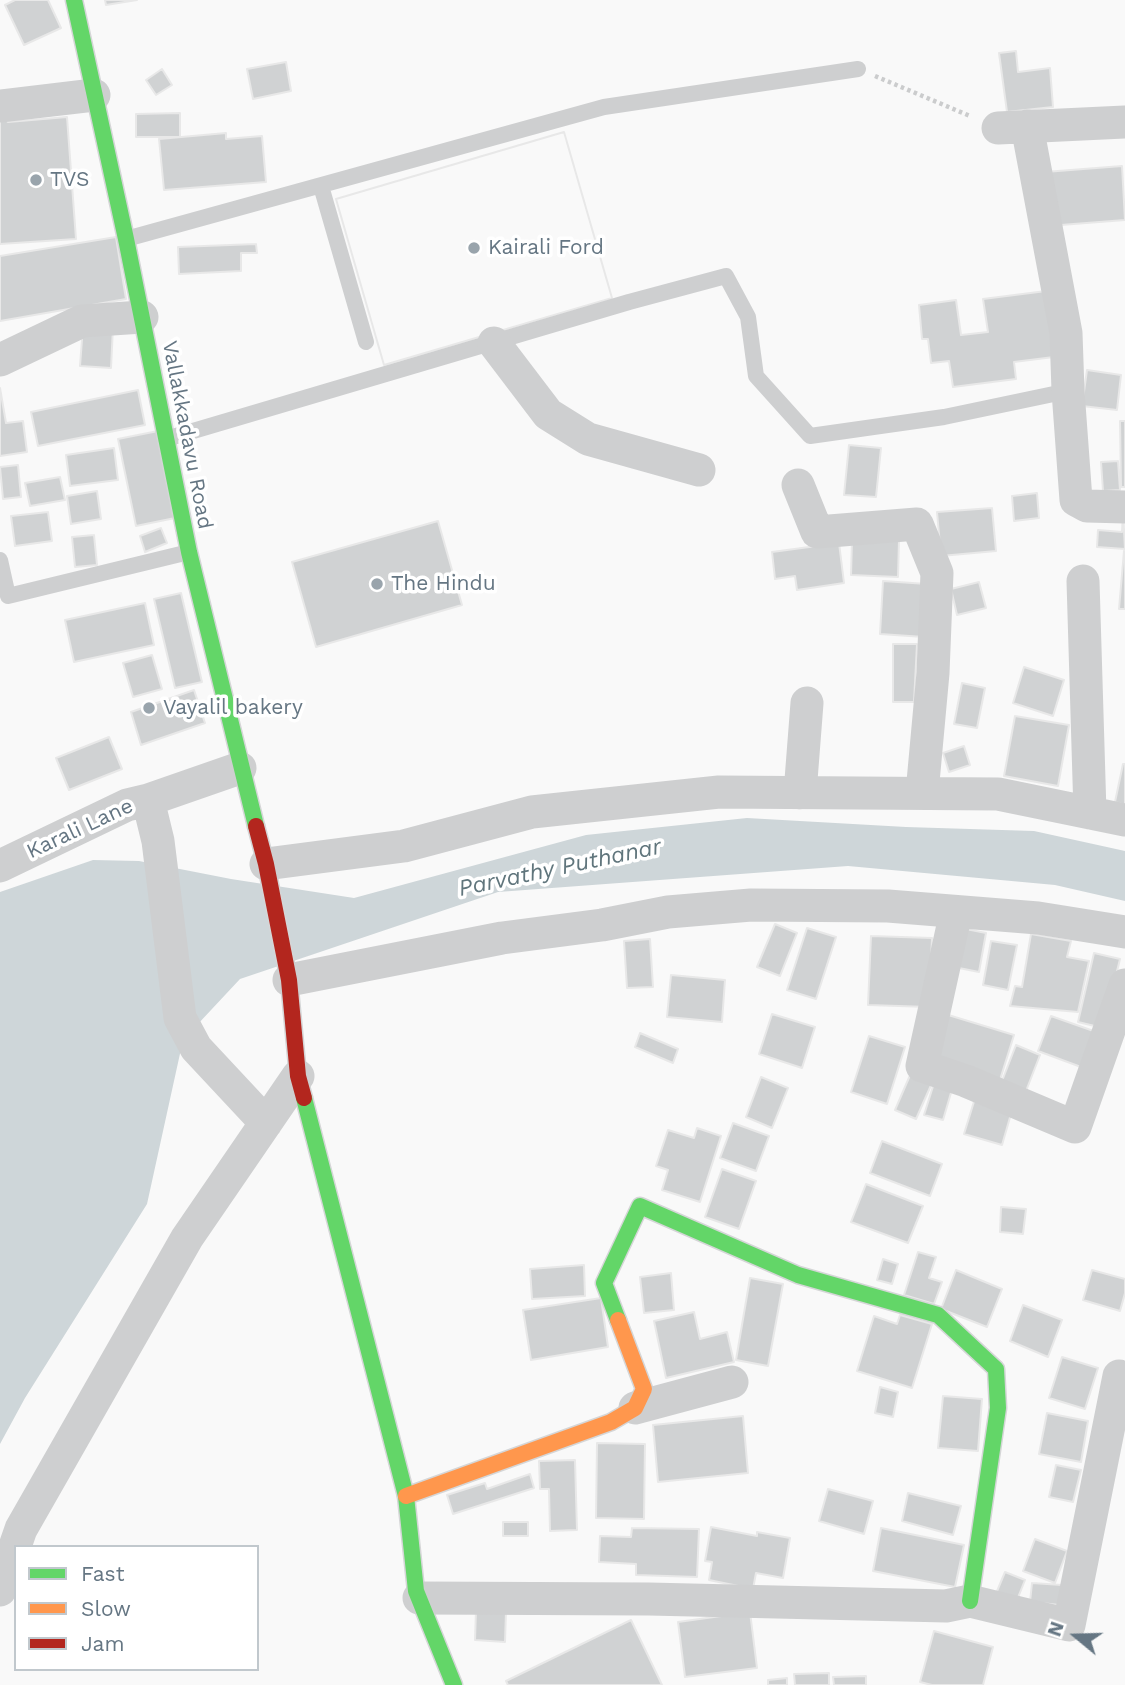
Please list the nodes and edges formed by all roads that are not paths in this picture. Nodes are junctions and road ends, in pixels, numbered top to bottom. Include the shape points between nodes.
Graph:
1 (74, 0) edge
2 (858, 69) road end
3 (94, 95) junction
4 (0, 106) edge
5 (1125, 122) edge
6 (321, 186) junction
7 (126, 239) junction
8 (142, 317) junction
9 (366, 342) dead end
10 (494, 342) junction
11 (0, 360) edge
12 (1068, 391) junction
13 (166, 439) junction
14 (699, 470) dead end
15 (798, 485) dead end
16 (1125, 507) edge
17 (189, 552) junction
18 (0, 560) edge
19 (1083, 581) dead end
20 (807, 703) dead end
21 (240, 768) junction
22 (800, 793) junction
23 (922, 793) junction
24 (148, 800) junction
25 (1090, 813) junction
26 (1125, 820) edge
27 (0, 866) edge
28 (267, 870) junction
29 (956, 912) junction
30 (1125, 932) edge
31 (288, 976) junction
32 (1125, 985) edge
33 (298, 1076) junction
34 (266, 1123) junction
35 (1119, 1376) dead end
36 (732, 1382) dead end
37 (635, 1408) junction
38 (405, 1496) junction
39 (15, 1545) edge
40 (14, 1547) edge
41 (0, 1590) edge
42 (419, 1598) junction
43 (970, 1601) junction
44 (454, 1685) edge

1 - 3 street, Vallakkadavu Road
2 - 6 lane via 604,107
3 - 4 street
3 - 7 street, Vallakkadavu Road
5 - 12 street via 1012,127 1066,333
6 - 7 lane
6 - 9 lane
7 - 8 street, Vallakkadavu Road
8 - 11 street via 82,321
8 - 13 street, Vallakkadavu Road
10 - 12 lane via 726,276 748,317 756,376 810,436 944,417
10 - 13 lane
10 - 14 street via 548,414 588,439
12 - 16 street via 1076,500 1087,506
13 - 17 street, Vallakkadavu Road
15 - 23 street via 817,532 917,524 937,573
17 - 18 lane via 8,596
17 - 21 street, Vallakkadavu Road
19 - 25 street
20 - 22 street
21 - 24 street, Karali Lane
21 - 28 street, Vallakkadavu Road
22 - 23 street
22 - 28 street via 719,792 532,812 404,846
23 - 25 street via 998,793
24 - 27 street, Karali Lane via 127,805
24 - 34 street via 158,841 180,1018 196,1048
25 - 26 street
28 - 31 street, Vallakkadavu Road
29 - 30 street via 1038,918
29 - 31 street via 888,906 751,905 667,912
29 - 32 street via 922,1066 1074,1127
31 - 33 street, Vallakkadavu Road
33 - 34 street
33 - 38 street, Vallakkadavu Road
34 - 39 street via 187,1238
35 - 43 street via 1069,1625
36 - 37 street
37 - 38 street via 611,1422
37 - 43 street via 645,1389 604,1283 640,1206 798,1275 938,1315 996,1369 998,1408
38 - 42 street, Vallakkadavu Road
40 - 41 street
42 - 43 street via 946,1606
42 - 44 street, Vallakkadavu Road

